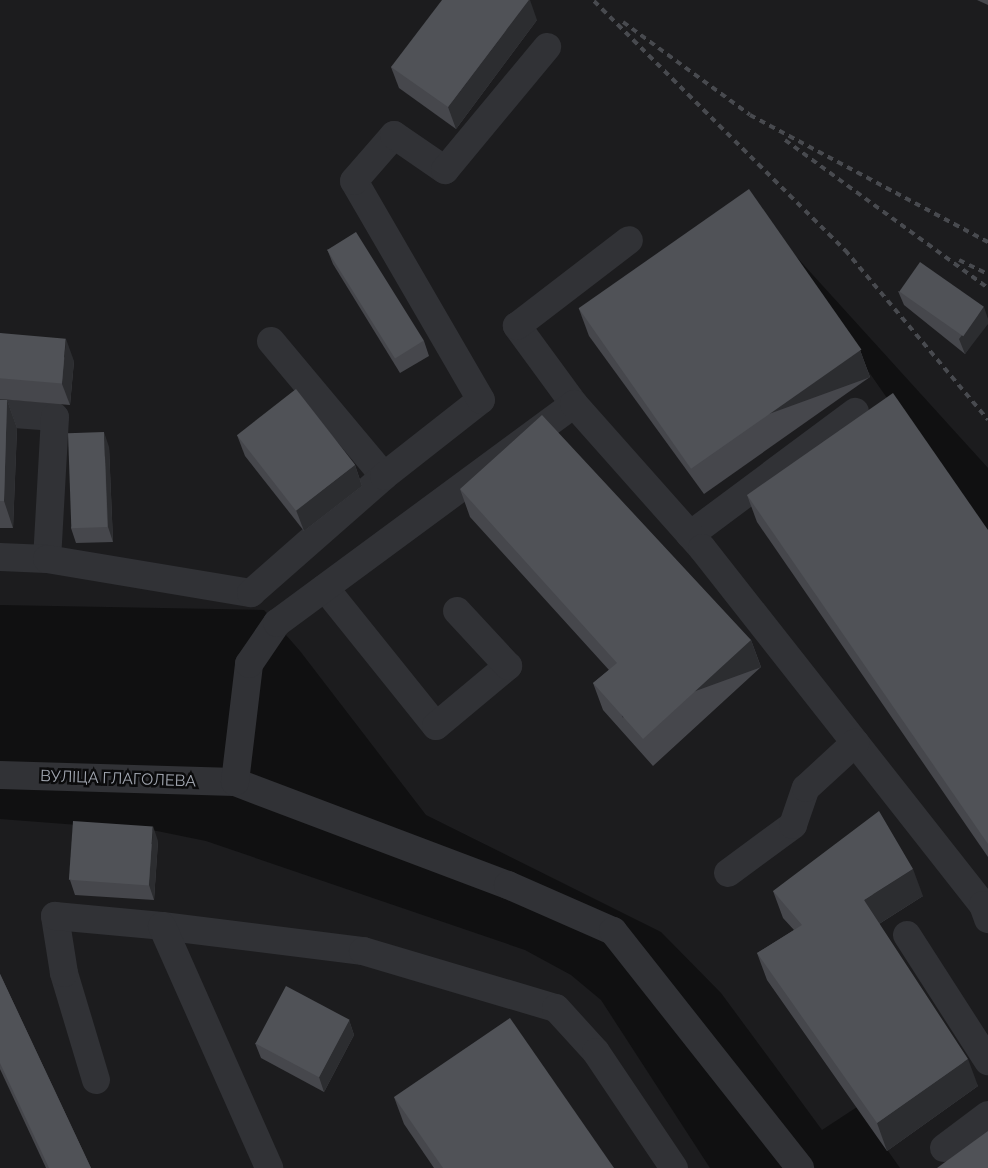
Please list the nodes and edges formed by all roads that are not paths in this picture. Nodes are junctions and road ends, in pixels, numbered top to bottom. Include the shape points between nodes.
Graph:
1 (547, 47) dead end
2 (628, 240) dead end
3 (271, 341) dead end
4 (574, 404) junction
5 (854, 412) dead end
6 (0, 413) edge
7 (384, 476) junction
8 (690, 535) junction
9 (0, 557) edge
10 (46, 559) junction
11 (324, 588) junction
12 (457, 611) dead end
13 (855, 743) junction
14 (0, 775) edge
15 (235, 782) junction
16 (728, 873) dead end
17 (988, 919) edge
18 (162, 926) junction
19 (907, 934) dead end
20 (988, 1061) edge
21 (96, 1080) dead end
22 (988, 1115) edge
23 (944, 1148) dead end
24 (269, 1168) edge
25 (674, 1168) edge
26 (800, 1168) edge

1 - 7 street via 444,170 394,136 354,181 480,400
2 - 4 street via 517,326
3 - 7 street
4 - 8 street
4 - 11 street
5 - 8 street
6 - 10 street via 55,417
7 - 10 street via 251,592
8 - 13 street
9 - 10 street
11 - 12 street via 436,726 508,666
11 - 15 street via 277,623 248,664
13 - 16 street via 806,788 793,825
13 - 17 street via 983,905
14 - 15 street, ВУЛІЦА ГЛАГОЛЕВА
15 - 26 street, ВУЛІЦА ГЛАГОЛЕВА via 508,885 613,931
18 - 21 street via 55,916 64,973
18 - 24 street
18 - 25 street via 363,951 556,1008 596,1052
19 - 20 street
22 - 23 street

